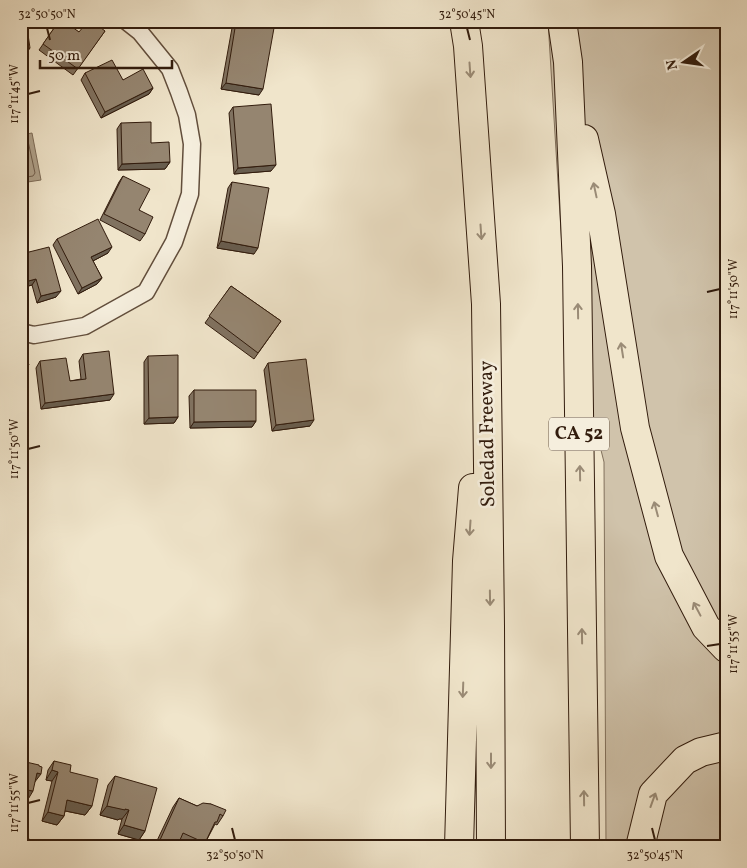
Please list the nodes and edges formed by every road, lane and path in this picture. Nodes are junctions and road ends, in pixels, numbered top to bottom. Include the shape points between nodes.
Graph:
1 (126, 21) edge
2 (464, 21) edge
3 (562, 21) edge
4 (568, 62) junction
5 (486, 304) junction
6 (21, 332) edge
7 (726, 648) edge
8 (726, 746) edge
9 (21, 846) edge
10 (25, 847) edge
11 (459, 847) edge
12 (491, 847) edge
13 (585, 847) edge
14 (640, 847) edge

1 - 6 street via 140,32 170,69 187,115 192,144 190,194 174,242 146,292 85,326 34,335
2 -> 5 highway, Soledad Freeway
3 - 4 highway, CA 52
7 -> 4 highway via 706,627 669,556 635,428 601,214
13 -> 4 highway, CA 52 via 577,266
5 -> 11 highway via 467,561
5 -> 12 highway, Soledad Freeway
14 -> 8 highway via 654,794 686,760 700,752
9 - 10 street

